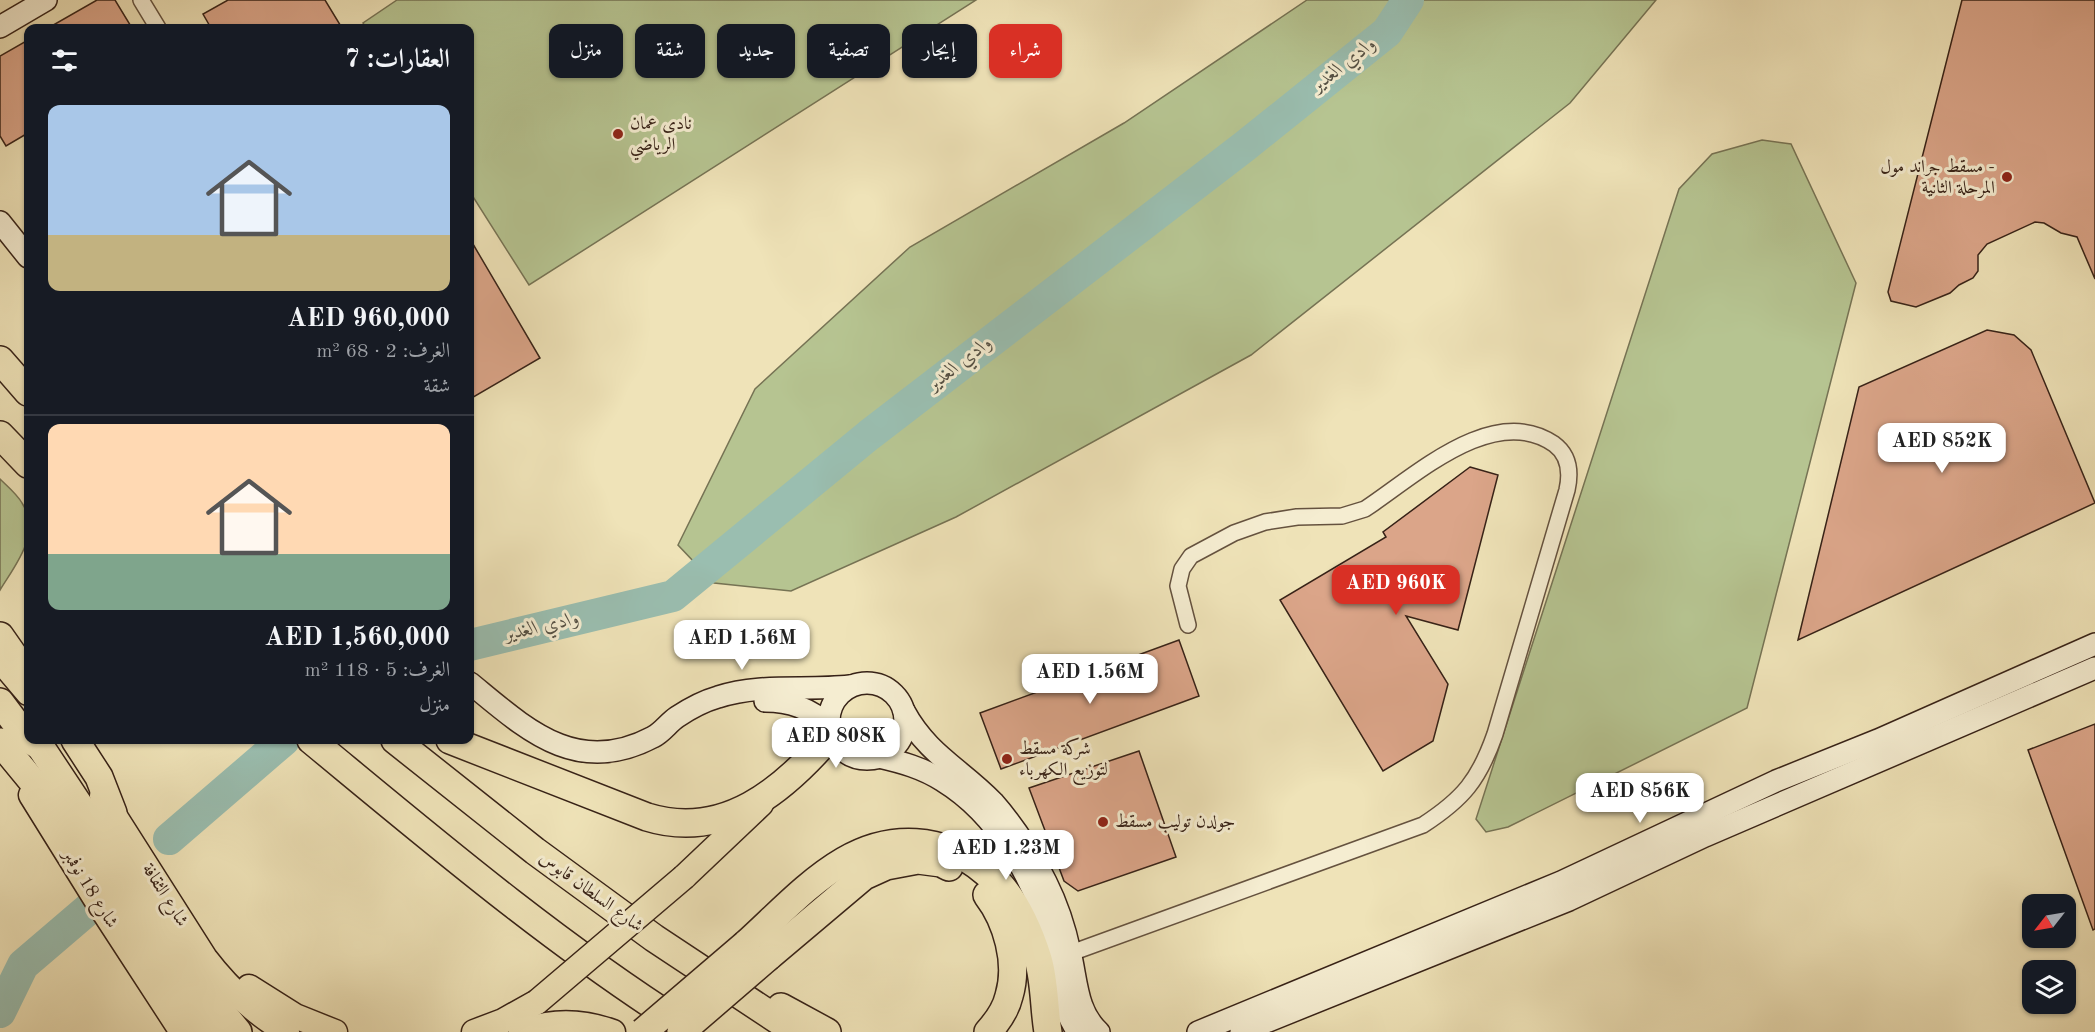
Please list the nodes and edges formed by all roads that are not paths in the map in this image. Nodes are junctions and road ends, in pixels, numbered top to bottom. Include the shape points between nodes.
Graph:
1 (46, 0) edge
2 (141, 0) edge
3 (156, 24) edge
4 (0, 27) edge
5 (0, 222) edge
6 (24, 252) edge
7 (0, 360) edge
8 (24, 387) edge
9 (0, 435) edge
10 (24, 460) edge
11 (1188, 625) dead end
12 (0, 636) edge
13 (2095, 644) edge
14 (0, 660) edge
15 (2095, 668) edge
16 (24, 670) edge
17 (474, 686) edge
18 (850, 686) junction
19 (0, 688) edge
20 (24, 688) edge
21 (0, 702) edge
22 (904, 711) junction
23 (24, 717) edge
24 (667, 728) junction
25 (830, 730) junction
26 (24, 734) edge
27 (0, 743) edge
28 (45, 744) edge
29 (47, 744) edge
30 (78, 744) edge
31 (316, 744) edge
32 (400, 744) edge
33 (460, 744) edge
34 (879, 757) junction
35 (776, 790) junction
36 (113, 813) junction
37 (169, 901) junction
38 (654, 938) junction
39 (757, 950) junction
40 (1071, 953) junction
41 (182, 1032) edge
42 (209, 1032) edge
43 (238, 1032) edge
44 (287, 1032) edge
45 (334, 1032) edge
46 (474, 1032) edge
47 (521, 1032) edge
48 (614, 1032) edge
49 (643, 1032) edge
50 (681, 1032) edge
51 (694, 1032) edge
52 (796, 1032) edge
53 (827, 1032) edge
54 (988, 1032) edge
55 (1048, 1032) edge
56 (1078, 1032) edge
57 (1099, 1032) edge
58 (1198, 1032) edge
59 (1241, 1032) edge

1 - 4 street
2 - 3 street
5 - 6 street
7 - 8 highway
9 - 10 highway
11 - 40 street via 1178,586 1182,569 1191,556 1234,533 1265,522 1342,516 1365,509 1447,454 1497,432 1530,433 1558,447 1565,457 1570,478 1551,545 1496,734 1469,788 1448,809 1423,825
12 - 16 highway
13 - 58 street via 1756,790 1561,882
14 - 20 main road
15 - 59 street via 1705,836 1569,900
17 - 24 street via 526,728 570,749 617,750 643,742
18 - 22 street via 869,682 887,688
18 - 24 street via 771,687 732,693 698,705
18 - 25 street via 835,698 828,716
19 - 23 highway
21 - 26 highway
22 - 34 street via 901,739
22 - 40 street via 925,742 992,801 1022,840 1057,906
24 - 25 street via 726,707 762,701 798,705
25 - 34 street via 836,744 851,756
25 - 35 highway via 808,762
27 - 41 main road, شارع 18 نوفمبر
27 - 42 highway via 56,810
28 - 43 highway via 194,977
29 - 36 main road, شارع الثقافة
30 - 36 highway via 99,777
31 - 51 highway via 547,930
32 - 38 highway, شارع السلطان قابوس via 535,851
33 - 35 highway via 647,818 672,824 719,819
34 - 56 street via 912,765 942,780 969,800 1002,839 1022,869 1042,912 1064,1005
35 - 46 main road, bridge via 684,877 537,1002
36 - 37 main road, شارع الثقافة
37 - 44 main road, شارع الثقافة via 220,978 257,1012
37 - 45 main road via 206,948 240,980 285,1011
38 - 52 highway, شارع السلطان قابوس
38 - 53 highway
39 - 49 highway, bridge
39 - 50 highway, bridge
39 - 54 highway via 864,876 886,866 918,860 941,862 989,896 1011,949 1009,997
39 - 55 highway via 819,878 844,861 872,847 912,842 939,844 968,857 1001,885 1022,919 1039,962
40 - 57 street via 1079,1000
47 - 48 main road via 566,1023

